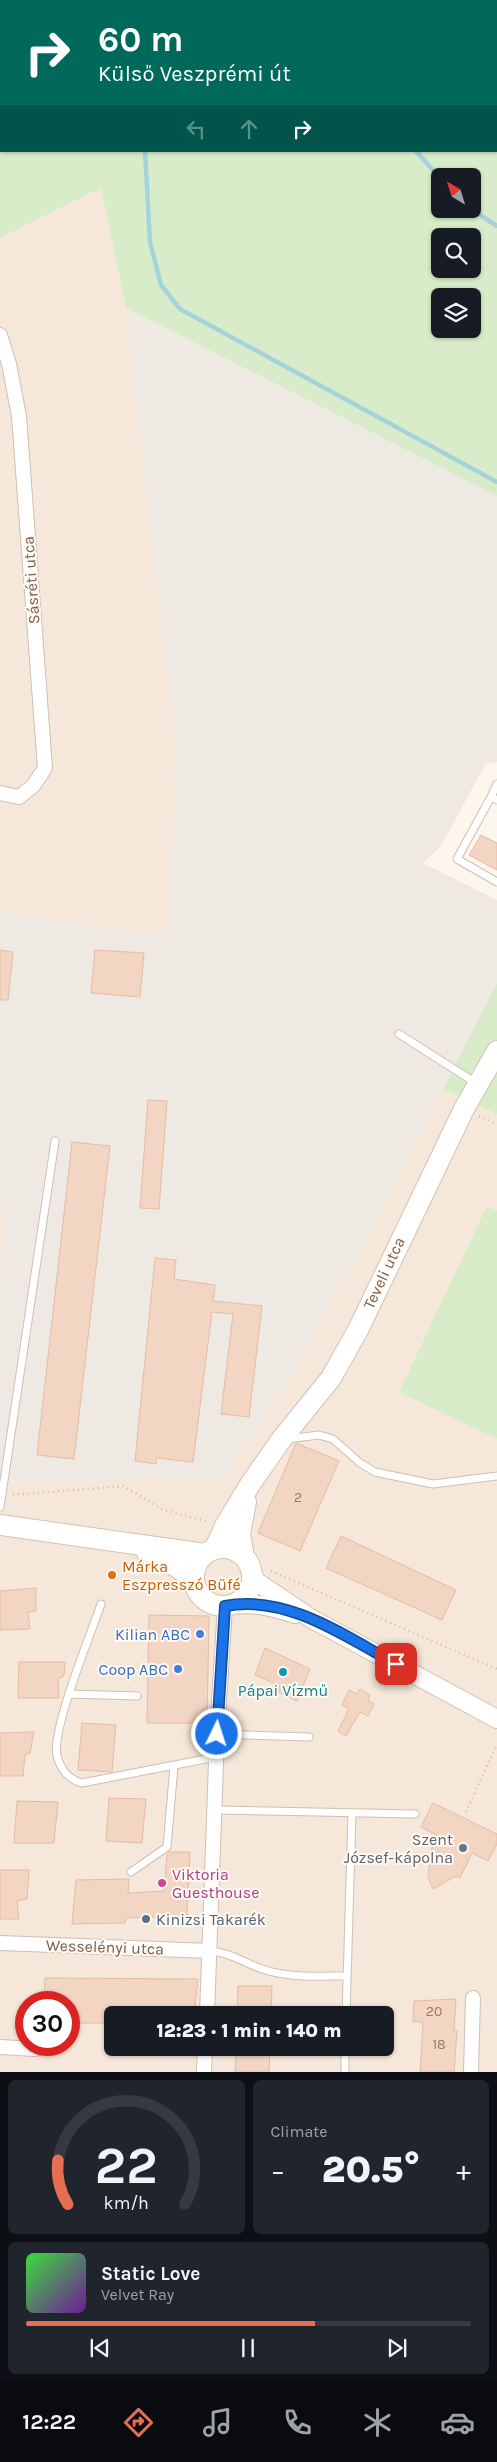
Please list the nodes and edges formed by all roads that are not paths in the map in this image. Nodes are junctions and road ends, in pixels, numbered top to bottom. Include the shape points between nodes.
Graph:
1 (0, 335) edge
2 (497, 784) edge
3 (0, 793) edge
4 (494, 798) edge
5 (497, 882) edge
6 (399, 1034) dead end
7 (497, 1051) edge
8 (478, 1084) junction
9 (54, 1141) dead end
10 (281, 1440) junction
11 (497, 1476) edge
12 (251, 1483) junction
13 (0, 1507) edge
14 (0, 1525) edge
15 (115, 1540) junction
16 (210, 1551) junction
17 (248, 1566) junction
18 (193, 1581) junction
19 (101, 1604) dead end
20 (228, 1606) junction
21 (312, 1619) junction
22 (70, 1694) junction
23 (137, 1696) dead end
24 (497, 1719) edge
25 (217, 1734) junction
26 (309, 1737) dead end
27 (216, 1757) junction
28 (174, 1766) junction
29 (215, 1810) junction
30 (352, 1813) junction
31 (415, 1814) dead end
32 (131, 1872) dead end
33 (0, 1943) edge
34 (210, 1951) junction
35 (347, 1976) junction
36 (473, 1998) dead end
37 (207, 2006) edge
38 (346, 2006) edge
39 (0, 2047) edge
40 (15, 2048) edge
41 (205, 2056) edge
42 (345, 2056) edge
43 (204, 2072) edge
44 (344, 2072) edge
45 (471, 2072) edge

1 - 3 street, Sásréti utca via 19,416 45,768 33,786 20,797
2 - 4 lane
4 - 5 lane via 457,859
6 - 8 lane
7 - 8 main road, Teveli utca
8 - 10 main road, Teveli utca via 332,1378
9 - 13 lane
10 - 11 lane via 319,1435 333,1439 360,1464 375,1472 433,1484
10 - 12 main road, Teveli utca
12 - 16 main road, Teveli utca
12 - 17 main road, Teveli utca via 241,1521 240,1542
14 - 15 main road
15 - 16 main road
15 - 18 main road via 169,1561
16 - 17 main road via 234,1550
16 - 18 main road via 195,1566
17 - 20 main road via 247,1594
17 - 21 street via 257,1582
18 - 20 main road via 207,1602
19 - 22 lane
20 - 21 street via 245,1603 265,1605
20 - 25 street
21 - 24 street
22 - 23 lane
22 - 28 lane via 58,1731 57,1755 71,1780 82,1783
25 - 26 lane
25 - 27 street
27 - 28 lane
27 - 29 street
28 - 32 lane via 167,1847
29 - 30 lane
29 - 34 street
30 - 31 lane
30 - 35 lane
33 - 34 street, Wesselényi utca
34 - 35 lane via 223,1952 281,1974
34 - 37 street
35 - 38 lane
36 - 45 street
39 - 40 street
41 - 43 street
42 - 44 lane

